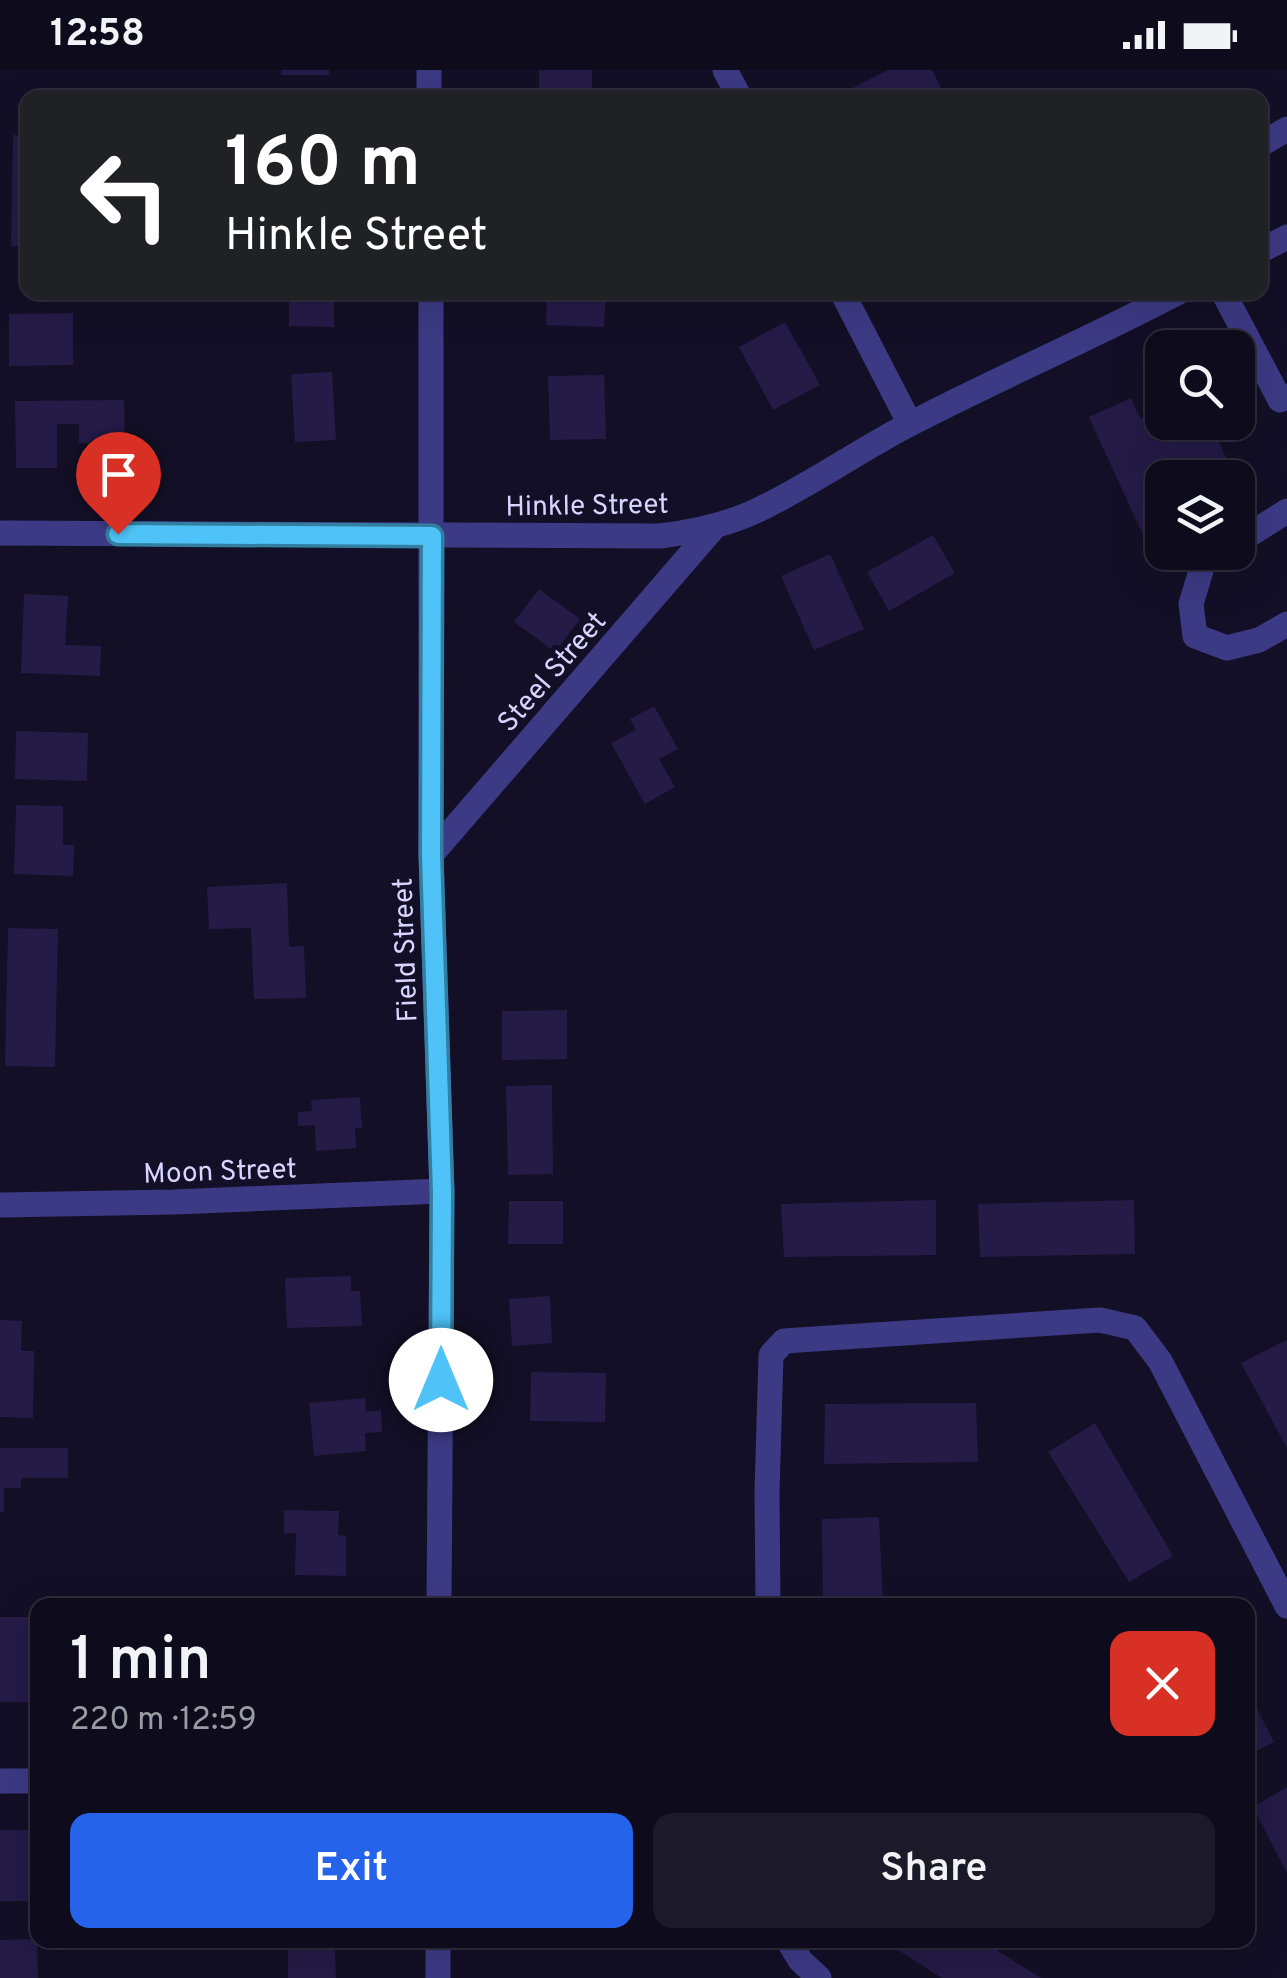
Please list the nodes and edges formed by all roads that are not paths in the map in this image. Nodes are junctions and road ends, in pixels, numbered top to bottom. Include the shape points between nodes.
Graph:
1 (430, 300) edge
2 (846, 300) edge
3 (1164, 300) edge
4 (1227, 300) edge
5 (1287, 396) edge
6 (910, 424) junction
7 (1287, 511) edge
8 (715, 526) junction
9 (1255, 531) edge
10 (0, 533) edge
11 (432, 536) junction
12 (1201, 570) edge
13 (1287, 624) edge
14 (431, 855) junction
15 (442, 1192) junction
16 (0, 1205) edge
17 (439, 1598) edge
18 (768, 1598) edge
19 (1287, 1606) edge
20 (0, 1780) edge
21 (30, 1780) edge
22 (438, 1948) edge
23 (793, 1948) edge
24 (438, 1978) edge
25 (819, 1978) edge

1 - 11 street, Field Street
2 - 6 street
3 - 6 street, Hinkle Street
4 - 5 street via 1280,400
6 - 8 street, Hinkle Street via 756,511
7 - 9 street
8 - 11 street, Hinkle Street via 660,536
8 - 14 street, Steel Street
10 - 11 street, Hinkle Street
11 - 14 street, Field Street
12 - 13 street via 1191,604 1195,636 1228,648
14 - 15 street, Field Street
15 - 16 street, Moon Street
15 - 17 street, Field Street
18 - 19 street via 771,1355 784,1341 1100,1320 1136,1328 1160,1360
20 - 21 street
22 - 24 street
23 - 25 street

